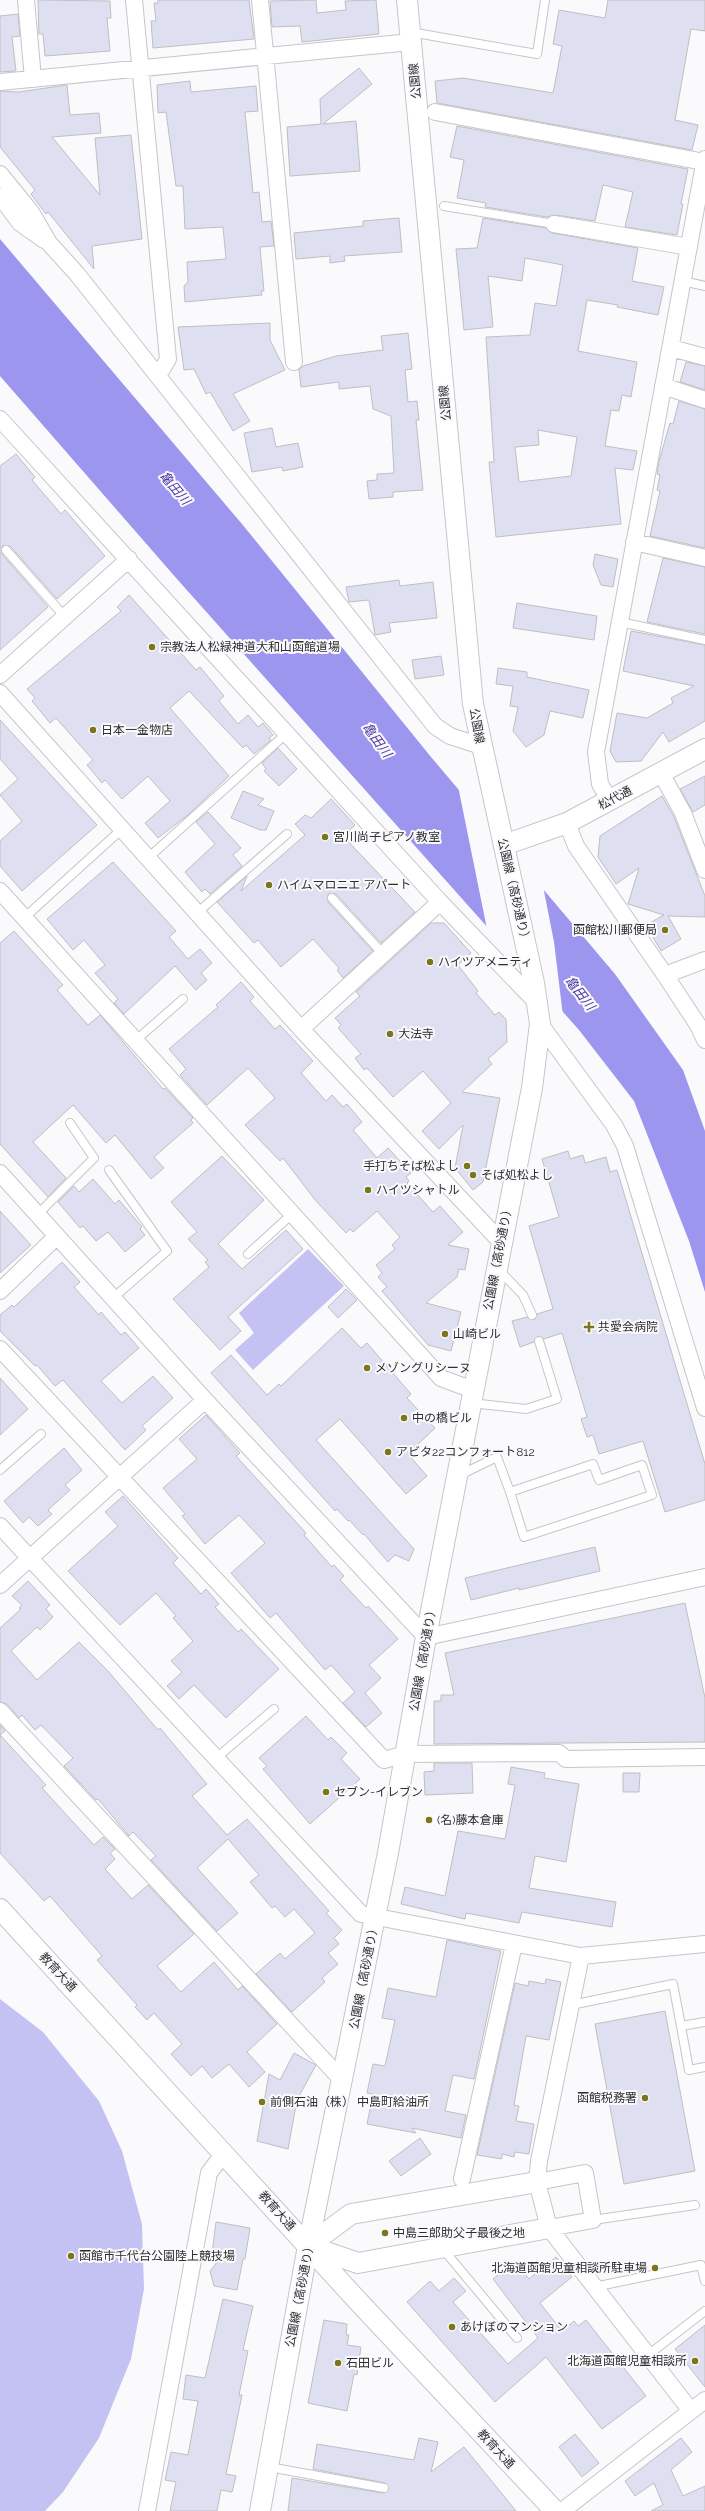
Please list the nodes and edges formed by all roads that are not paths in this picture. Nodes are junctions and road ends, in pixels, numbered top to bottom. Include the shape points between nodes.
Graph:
1 (26, 0) edge
2 (134, 0) edge
3 (260, 0) edge
4 (407, 0) edge
5 (545, 0) edge
6 (411, 37) junction
7 (266, 56) junction
8 (141, 69) junction
9 (33, 79) junction
10 (0, 82) edge
11 (435, 112) dead end
12 (705, 159) edge
13 (704, 162) edge
14 (0, 174) edge
15 (0, 196) edge
16 (444, 206) dead end
17 (554, 224) joint
18 (49, 243) junction
19 (688, 247) junction
20 (683, 281) junction
21 (705, 286) edge
22 (671, 348) junction
23 (705, 357) edge
24 (294, 362) dead end
25 (158, 376) junction
26 (663, 386) junction
27 (705, 400) edge
28 (0, 419) edge
29 (634, 542) junction
30 (6, 550) dead end
31 (705, 558) edge
32 (129, 559) junction
33 (65, 617) junction
34 (620, 622) junction
35 (705, 640) edge
36 (0, 675) edge
37 (0, 692) edge
38 (287, 733) junction
39 (481, 746) junction
40 (705, 749) edge
41 (662, 773) junction
42 (610, 801) junction
43 (494, 805) joint
44 (567, 824) junction
45 (122, 829) junction
46 (287, 834) dead end
47 (512, 842) junction
48 (148, 858) junction
49 (705, 870) edge
50 (0, 891) edge
51 (332, 898) dead end
52 (440, 902) junction
53 (197, 913) junction
54 (24, 918) junction
55 (383, 954) junction
56 (705, 960) edge
57 (665, 975) junction
58 (182, 1000) dead end
59 (538, 1004) junction
60 (540, 1024) junction
61 (301, 1029) junction
62 (705, 1040) edge
63 (135, 1041) junction
64 (70, 1123) dead end
65 (109, 1170) dead end
66 (0, 1173) edge
67 (292, 1214) junction
68 (38, 1215) junction
69 (57, 1236) junction
70 (501, 1242) junction
71 (248, 1254) dead end
72 (497, 1268) junction
73 (0, 1291) edge
74 (113, 1298) junction
75 (532, 1315) dead end
76 (539, 1341) dead end
77 (0, 1349) edge
78 (472, 1396) junction
79 (205, 1400) junction
80 (705, 1408) edge
81 (41, 1434) dead end
82 (0, 1470) edge
83 (458, 1476) junction
84 (118, 1478) junction
85 (510, 1492) junction
86 (0, 1526) edge
87 (29, 1558) junction
88 (705, 1577) edge
89 (0, 1585) edge
90 (426, 1637) junction
91 (274, 1709) dead end
92 (0, 1711) edge
93 (405, 1754) junction
94 (705, 1756) edge
95 (215, 1759) junction
96 (0, 1909) edge
97 (376, 1916) junction
98 (514, 1944) junction
99 (705, 1944) edge
100 (581, 1956) junction
101 (571, 2005) junction
102 (705, 2022) edge
103 (681, 2026) junction
104 (705, 2067) edge
105 (343, 2081) junction
106 (224, 2153) junction
107 (462, 2178) dead end
108 (537, 2182) junction
109 (695, 2205) dead end
110 (592, 2220) junction
111 (549, 2228) junction
112 (308, 2246) junction
113 (443, 2248) junction
114 (705, 2281) edge
115 (594, 2287) junction
116 (705, 2311) edge
117 (516, 2338) dead end
118 (648, 2356) junction
119 (705, 2400) edge
120 (691, 2411) junction
121 (268, 2466) junction
122 (384, 2488) dead end
123 (147, 2511) edge
124 (260, 2511) edge
125 (555, 2511) edge
126 (562, 2511) edge

1 - 9 street
2 - 8 street
3 - 7 street
4 - 6 street, 公園線
5 - 6 lane via 537,54
6 - 7 street
6 - 39 street, 公園線 via 473,704
7 - 8 street
7 - 24 street
8 - 9 street
8 - 25 street via 168,359
9 - 10 street
11 - 13 street
12 - 13 street
13 - 19 street
14 - 18 street via 31,212
15 - 18 street via 20,223
16 - 17 lane
17 - 19 street
18 - 25 street via 77,274
19 - 20 street
20 - 21 lane
20 - 22 street
22 - 23 street
22 - 26 street
25 - 39 street via 435,726 450,736
26 - 27 street
26 - 29 street
28 - 32 street
29 - 31 street
29 - 34 street
30 - 33 lane
32 - 33 street
32 - 38 street
33 - 36 street
34 - 35 lane
34 - 42 street via 596,752 600,784
37 - 45 street
38 - 48 lane
38 - 52 street
39 - 43 street, 公園線
40 - 41 street, 松代通
41 - 42 street, 松代通
41 - 49 street via 683,813
42 - 44 street, 松代通
43 - 47 street, 公園線（高砂通り）
44 - 47 street, 松代通
44 - 57 street via 576,846
45 - 48 street
45 - 54 lane
46 - 53 lane
47 - 59 street, 公園線（高砂通り）
48 - 53 street
50 - 54 street
51 - 55 lane
52 - 55 street
52 - 59 street
53 - 61 street
54 - 63 street
55 - 61 street
56 - 57 street
57 - 62 street
58 - 63 lane
59 - 60 street, 公園線（高砂通り）
60 - 70 street, 公園線（高砂通り） via 532,1088
60 - 80 street via 614,1125 625,1146
61 - 70 street
63 - 67 street
64 - 68 lane via 94,1158
65 - 74 lane via 167,1251
66 - 68 street
67 - 71 lane
67 - 78 street via 441,1378
68 - 69 street
69 - 73 street
69 - 74 street
70 - 72 street, 公園線（高砂通り）
72 - 75 lane via 523,1296
72 - 78 street, 公園線（高砂通り）
74 - 79 street
76 - 78 lane via 557,1399 526,1409
77 - 84 street
78 - 83 street, 公園線（高砂通り）
79 - 84 street
79 - 90 street
81 - 82 lane
83 - 85 lane via 497,1457
83 - 90 street, 公園線（高砂通り）
84 - 87 street
84 - 93 street via 384,1760
85 - 85 lane via 524,1536 652,1495 642,1465 599,1480 593,1464
86 - 87 street
87 - 89 street
87 - 95 street
88 - 90 street
90 - 93 street, 公園線（高砂通り）
91 - 95 lane
92 - 105 street
93 - 94 street via 559,1754 566,1759
93 - 97 street, 公園線（高砂通り）
95 - 97 street via 360,1914
96 - 106 street, 教育大通
97 - 98 street
97 - 105 street, 公園線（高砂通り）
98 - 100 street
98 - 107 street
99 - 100 street
100 - 101 street
101 - 103 lane via 673,1984
101 - 108 street
102 - 103 lane
103 - 104 lane via 689,2070
105 - 112 street, 公園線（高砂通り）
106 - 112 street, 教育大通
106 - 123 street via 209,2173
108 - 110 street via 585,2173
108 - 111 street
108 - 112 street via 351,2214
109 - 110 lane
110 - 111 street
111 - 113 street
111 - 115 street
112 - 113 street via 358,2263
112 - 121 street, 公園線（高砂通り）
112 - 125 street, 教育大通
113 - 117 lane
114 - 115 lane via 701,2265
115 - 118 street
116 - 118 lane
118 - 120 street
119 - 120 street
120 - 126 street
121 - 122 lane
121 - 124 street, 公園線（高砂通り）

